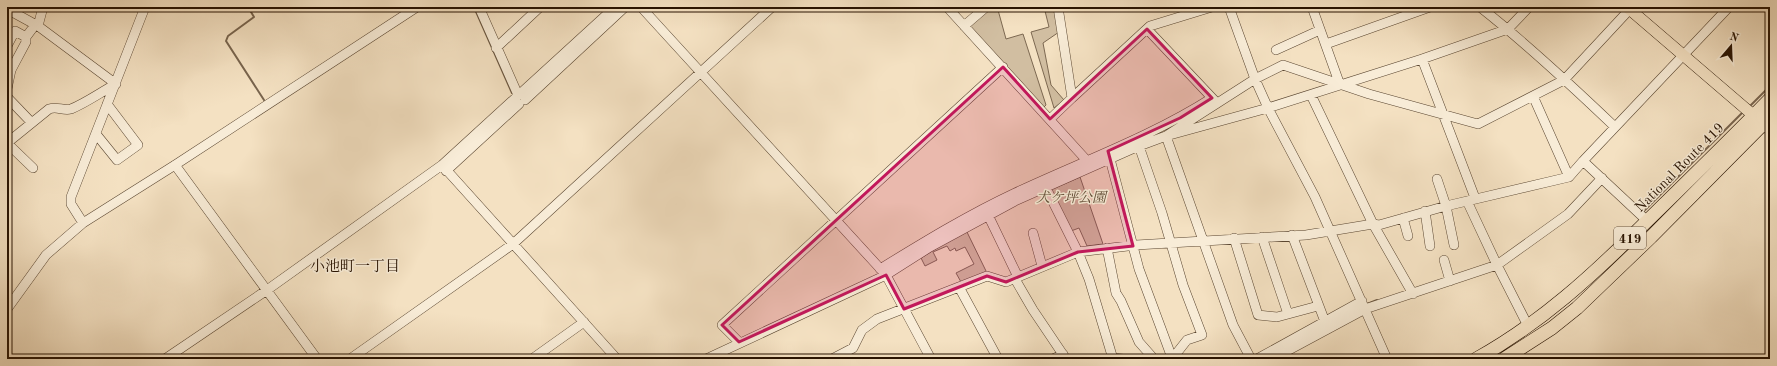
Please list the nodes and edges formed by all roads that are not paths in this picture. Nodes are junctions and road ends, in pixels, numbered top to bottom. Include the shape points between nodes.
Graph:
1 (43, 7) edge
2 (145, 7) edge
3 (417, 7) edge
4 (479, 7) edge
5 (540, 7) edge
6 (615, 7) edge
7 (626, 7) edge
8 (641, 7) edge
9 (772, 7) edge
10 (947, 7) edge
11 (986, 7) edge
12 (1058, 7) edge
13 (1212, 7) edge
14 (1229, 7) edge
15 (1312, 7) edge
16 (1430, 7) edge
17 (1480, 7) edge
18 (1529, 7) edge
19 (1729, 7) edge
20 (1628, 8) edge
21 (7, 9) edge
22 (37, 25) junction
23 (964, 26) junction
24 (1147, 28) junction
25 (1508, 29) junction
26 (1320, 30) junction
27 (26, 37) junction
28 (1326, 44) junction
29 (7, 46) edge
30 (496, 48) junction
31 (1276, 50) dead end
32 (1684, 55) junction
33 (1422, 59) junction
34 (1002, 67) junction
35 (700, 72) junction
36 (1562, 78) junction
37 (1255, 79) junction
38 (116, 84) junction
39 (1340, 85) junction
40 (7, 89) edge
41 (1311, 95) junction
42 (1533, 96) junction
43 (7, 97) edge
44 (521, 98) junction
45 (1072, 98) junction
46 (1770, 99) edge
47 (1214, 101) junction
48 (107, 104) junction
49 (1268, 108) junction
50 (1445, 116) junction
51 (1050, 119) junction
52 (31, 122) junction
53 (1764, 122) edge
54 (1615, 127) junction
55 (96, 134) junction
56 (1166, 136) junction
57 (7, 143) edge
58 (1139, 146) junction
59 (1110, 159) junction
60 (1583, 161) junction
61 (1090, 164) junction
62 (175, 165) junction
63 (33, 168) dead end
64 (444, 168) junction
65 (1568, 177) junction
66 (1602, 178) junction
67 (1437, 179) dead end
68 (1046, 188) junction
69 (1471, 200) junction
70 (1446, 206) junction
71 (1424, 211) junction
72 (1640, 214) dead end
73 (988, 215) junction
74 (1403, 218) junction
75 (836, 220) junction
76 (83, 223) junction
77 (1374, 224) junction
78 (1331, 232) junction
79 (1033, 233) dead end
80 (1292, 235) junction
81 (1408, 236) dead end
82 (1262, 237) junction
83 (1234, 238) junction
84 (1204, 241) junction
85 (1172, 243) junction
86 (513, 244) junction
87 (1454, 245) dead end
88 (1133, 246) junction
89 (1430, 246) dead end
90 (1107, 248) junction
91 (1078, 252) junction
92 (1444, 260) dead end
93 (1497, 265) junction
94 (1042, 266) junction
95 (883, 272) junction
96 (1016, 278) junction
97 (1450, 279) junction
98 (959, 287) junction
99 (267, 290) junction
100 (1411, 291) junction
101 (1363, 305) junction
102 (8, 306) edge
103 (1318, 306) junction
104 (904, 309) junction
105 (1288, 314) junction
106 (584, 322) junction
107 (1327, 326) junction
108 (1528, 326) junction
109 (739, 342) junction
110 (1064, 356) edge
111 (1113, 358) edge
112 (1150, 358) edge
113 (165, 359) edge
114 (317, 359) edge
115 (350, 359) edge
116 (532, 359) edge
117 (617, 359) edge
118 (706, 359) edge
119 (832, 359) edge
120 (931, 359) edge
121 (998, 359) edge
122 (1053, 359) edge
123 (1123, 359) edge
124 (1172, 359) edge
125 (1251, 359) edge
126 (1257, 359) edge
127 (1272, 359) edge
128 (1387, 359) edge
129 (1476, 359) edge
130 (1504, 359) edge

1 - 22 street
2 - 38 street
3 - 62 street
4 - 30 street
5 - 30 street
6 - 44 street
7 - 44 street
8 - 35 street
9 - 35 street
10 - 23 street
11 - 23 street
12 - 45 street
13 - 24 street
14 - 37 street
15 - 26 street
16 - 28 street
17 - 25 street
18 - 25 street
19 - 32 street
20 - 32 main road
20 - 36 street
21 - 22 street
22 - 27 street
22 - 38 street
23 - 34 street
24 - 45 street
24 - 47 street
25 - 33 street
25 - 36 street
26 - 28 street
26 - 31 street
27 - 29 street via 15,31
27 - 40 street
28 - 39 street
30 - 44 street
32 - 53 main road
32 - 54 street
33 - 39 street
33 - 50 street
34 - 51 street
34 - 75 street
35 - 75 street
35 - 86 street
36 - 42 street
36 - 54 street
37 - 39 street via 1283,65
37 - 47 street
37 - 49 street
38 - 48 street
38 - 52 street via 72,108 49,109
39 - 41 street
39 - 50 street
41 - 49 street
41 - 77 street
42 - 50 street via 1478,124
42 - 65 street
43 - 52 street
44 - 64 street
45 - 51 street
46 - 53 highway, National Route 419 / 419
47 - 56 street
47 - 61 street
48 - 55 street
48 - 55 street via 138,145 117,160
49 - 56 street
49 - 78 street
50 - 69 street
51 - 61 street
52 - 57 street
53 - 108 highway, National Route 419 / 419 via 1573,292
53 - 130 highway, National Route 419 / 419 via 1577,308 1552,328
54 - 60 street
55 - 76 street via 71,197 71,204
56 - 58 street
56 - 84 street
57 - 63 street
58 - 59 street
58 - 85 street
59 - 61 street
59 - 88 street
60 - 65 street
60 - 66 street
61 - 68 street
61 - 95 street via 984,208 945,229
62 - 76 street
62 - 99 street
64 - 86 street
64 - 99 street
65 - 69 street
66 - 72 street
66 - 93 street via 1568,214
67 - 70 street
68 - 73 street
68 - 91 street
69 - 70 street
69 - 93 street
70 - 71 street
70 - 87 street
71 - 74 street
71 - 89 street
73 - 95 street
73 - 96 street
74 - 77 street
74 - 81 street
75 - 95 street
75 - 109 street via 722,325
76 - 102 street via 46,256
77 - 78 street
77 - 100 street
78 - 80 street
78 - 101 street
79 - 94 street
80 - 82 street
80 - 103 street
82 - 83 street
82 - 105 street
83 - 84 street
83 - 105 street via 1258,315
84 - 85 street
84 - 125 street via 1233,325
85 - 88 street
85 - 124 street via 1183,285 1202,334 1187,340
86 - 106 street
86 - 115 street
88 - 90 street
88 - 124 street
90 - 91 street
90 - 112 street via 1116,293 1139,342
91 - 94 street
91 - 111 street
92 - 97 street
93 - 97 street
93 - 108 street
94 - 96 street
95 - 104 street
95 - 109 street
96 - 98 street via 1006,282 987,276
96 - 110 street via 1033,310
97 - 100 street
98 - 104 street
98 - 121 street
99 - 113 street
99 - 114 street
100 - 101 street
101 - 107 street
101 - 128 street
103 - 105 street
103 - 107 street
104 - 119 street via 877,319 862,330 853,348
104 - 120 street
106 - 116 street
106 - 117 street
107 - 126 street
107 - 127 street
108 - 129 highway, National Route 419 / 419
109 - 118 street
110 - 122 street
111 - 123 street

